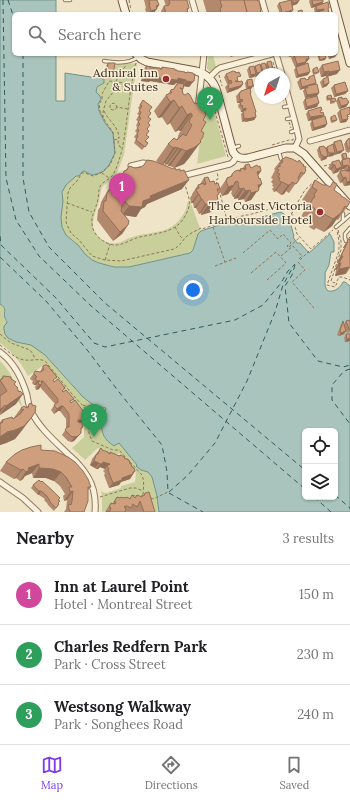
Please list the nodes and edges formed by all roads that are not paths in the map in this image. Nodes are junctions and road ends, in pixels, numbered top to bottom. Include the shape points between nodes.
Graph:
1 (65, 0) edge
2 (70, 0) edge
3 (122, 0) edge
4 (192, 0) edge
5 (262, 0) edge
6 (333, 0) edge
7 (125, 12) edge
8 (195, 12) edge
9 (265, 12) edge
10 (336, 12) edge
11 (338, 19) edge
12 (204, 56) edge
13 (264, 56) edge
14 (277, 56) edge
15 (137, 58) edge
16 (104, 60) dead end
17 (350, 63) edge
18 (280, 68) edge
19 (202, 72) junction
20 (209, 78) junction
21 (290, 103) edge
22 (198, 106) junction
23 (291, 106) junction
24 (284, 107) road end
25 (191, 109) edge
26 (199, 114) edge
27 (294, 118) junction
28 (287, 119) road end
29 (297, 130) junction
30 (350, 130) edge
31 (291, 132) road end
32 (310, 140) dead end
33 (295, 148) junction
34 (278, 149) junction
35 (237, 156) junction
36 (281, 159) edge
37 (131, 166) edge
38 (156, 166) edge
39 (174, 175) edge
40 (350, 206) edge
41 (338, 207) edge
42 (350, 215) edge
43 (342, 222) junction
44 (336, 223) edge
45 (337, 228) road end
46 (350, 228) edge
47 (346, 240) edge
48 (0, 352) edge
49 (0, 482) edge
50 (38, 512) edge
51 (95, 512) edge

1 - 2 lane
3 - 7 street
4 - 8 street
5 - 9 street
6 - 10 street
11 - 17 street
12 - 19 street
13 - 20 street via 220,68
14 - 18 street
15 - 16 lane via 118,63
15 - 19 street
19 - 20 street
19 - 22 street
20 - 35 street via 217,92 235,147 233,152
21 - 23 street
22 - 25 street
22 - 26 street
23 - 24 lane
23 - 27 street
27 - 28 lane
27 - 29 street
29 - 31 lane
29 - 33 street
30 - 32 street
33 - 34 street
33 - 40 street via 304,154 339,198
34 - 35 street via 244,159
34 - 36 lane
35 - 39 street via 231,164 186,175
37 - 38 street via 147,163
41 - 43 lane via 343,214
42 - 43 lane
43 - 44 lane
43 - 45 lane
46 - 47 lane via 344,234
48 - 51 street via 18,372 31,412 82,468 91,482
49 - 50 street

